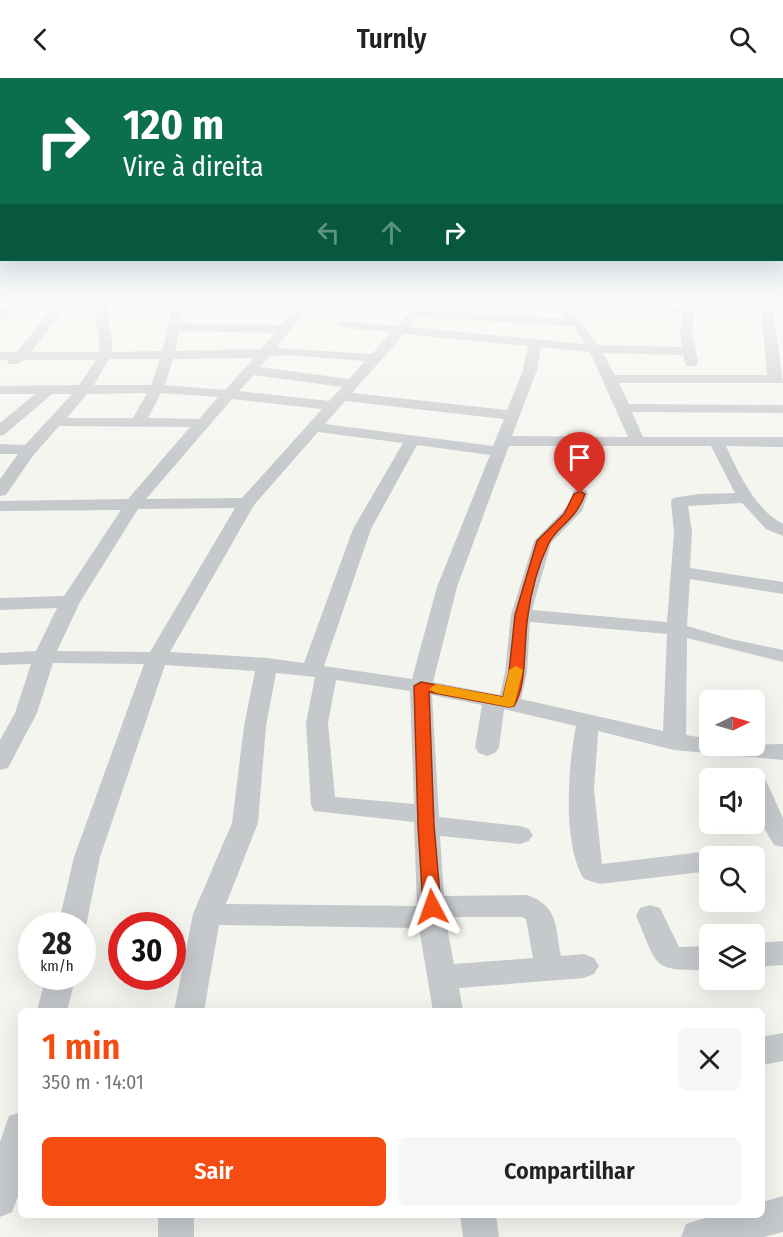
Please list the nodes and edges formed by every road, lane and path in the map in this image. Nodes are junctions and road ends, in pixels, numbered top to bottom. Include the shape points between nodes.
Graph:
1 (21, 356) edge
2 (104, 356) edge
3 (166, 356) edge
4 (263, 356) edge
5 (345, 356) edge
6 (532, 356) edge
7 (600, 356) edge
8 (689, 356) edge
9 (777, 356) edge
10 (375, 358) joint
11 (3, 361) edge
12 (251, 370) junction
13 (612, 379) junction
14 (696, 379) junction
15 (779, 379) edge
16 (157, 389) junction
17 (0, 390) edge
18 (82, 390) junction
19 (47, 391) junction
20 (230, 393) junction
21 (343, 395) junction
22 (623, 408) junction
23 (783, 409) edge
24 (511, 415) junction
25 (55, 422) junction
26 (138, 422) junction
27 (202, 423) junction
28 (315, 427) junction
29 (0, 431) edge
30 (412, 440) junction
31 (637, 440) junction
32 (716, 441) junction
33 (783, 442) edge
34 (500, 446) junction
35 (0, 449) edge
36 (30, 450) junction
37 (0, 490) edge
38 (580, 494) dead end
39 (747, 498) junction
40 (134, 503) junction
41 (248, 503) junction
42 (0, 506) edge
43 (783, 531) edge
44 (681, 572) junction
45 (783, 588) edge
46 (70, 602) junction
47 (0, 604) edge
48 (521, 615) junction
49 (677, 629) junction
50 (783, 656) edge
51 (44, 657) junction
52 (157, 657) junction
53 (0, 659) edge
54 (267, 664) junction
55 (320, 670) junction
56 (421, 686) junction
57 (502, 701) junction
58 (589, 720) junction
59 (674, 742) junction
60 (699, 746) edge
61 (487, 748) dead end
62 (765, 752) edge
63 (783, 752) edge
64 (2, 756) edge
65 (765, 806) edge
66 (426, 820) junction
67 (520, 835) dead end
68 (783, 838) edge
69 (699, 862) edge
70 (75, 912) edge
71 (432, 912) junction
72 (207, 914) junction
73 (650, 916) dead end
74 (783, 953) edge
75 (765, 954) edge
76 (699, 958) edge
77 (584, 966) dead end
78 (549, 969) junction
79 (442, 977) junction
80 (57, 990) edge
81 (53, 1008) edge
82 (190, 1008) edge
83 (447, 1008) edge
84 (783, 1047) edge
85 (765, 1050) edge
86 (18, 1137) edge
87 (0, 1200) edge
88 (783, 1214) edge
89 (177, 1218) edge
90 (478, 1218) edge
91 (176, 1237) edge
92 (481, 1237) edge
93 (699, 1237) edge

1 - 11 street
2 - 18 street
3 - 16 street
4 - 12 street
5 - 10 street
6 - 24 street
7 - 13 street
8 - 14 street
9 - 15 street
10 - 21 street
12 - 20 street
12 - 21 street
13 - 14 street
13 - 22 street
14 - 15 street
16 - 18 street
16 - 20 street
16 - 26 street
17 - 19 street
18 - 19 street
18 - 25 street
19 - 29 street
20 - 21 street
20 - 27 street
21 - 24 street
21 - 28 street
22 - 23 street
22 - 31 street
24 - 34 street
25 - 26 street
25 - 36 street
26 - 27 street
27 - 40 street
28 - 30 street
28 - 41 street
30 - 34 street
30 - 55 street via 362,529
31 - 32 street
31 - 34 street
32 - 33 street
32 - 39 street
34 - 56 street via 447,587
35 - 36 street
36 - 37 street
38 - 48 street via 576,507 543,541
39 - 43 street via 770,524
39 - 44 street via 679,502 683,532
40 - 41 street
40 - 42 street
40 - 46 street
41 - 52 street
44 - 45 street
44 - 49 street
46 - 47 street
46 - 51 street
48 - 49 street
48 - 57 street via 516,672
49 - 50 street
49 - 59 street
51 - 52 street
51 - 53 street
51 - 64 street via 26,713
52 - 54 street
52 - 70 street via 87,857
54 - 55 street
54 - 72 street via 255,726 245,823
55 - 56 street
55 - 66 street via 317,723 323,805
56 - 57 street
56 - 66 street
57 - 58 street
57 - 61 street
58 - 59 street
58 - 69 street via 582,747 580,788 588,866 600,874
59 - 60 street
62 - 63 street
65 - 68 street
66 - 67 street
66 - 71 street
71 - 72 street
71 - 78 street via 527,906 534,909 539,914
71 - 79 street
72 - 82 street
73 - 76 street via 667,954 673,959
74 - 75 street
77 - 78 street
78 - 79 street
79 - 83 street
80 - 81 street
84 - 85 street
86 - 87 street
88 - 93 street
89 - 91 street
90 - 92 street

